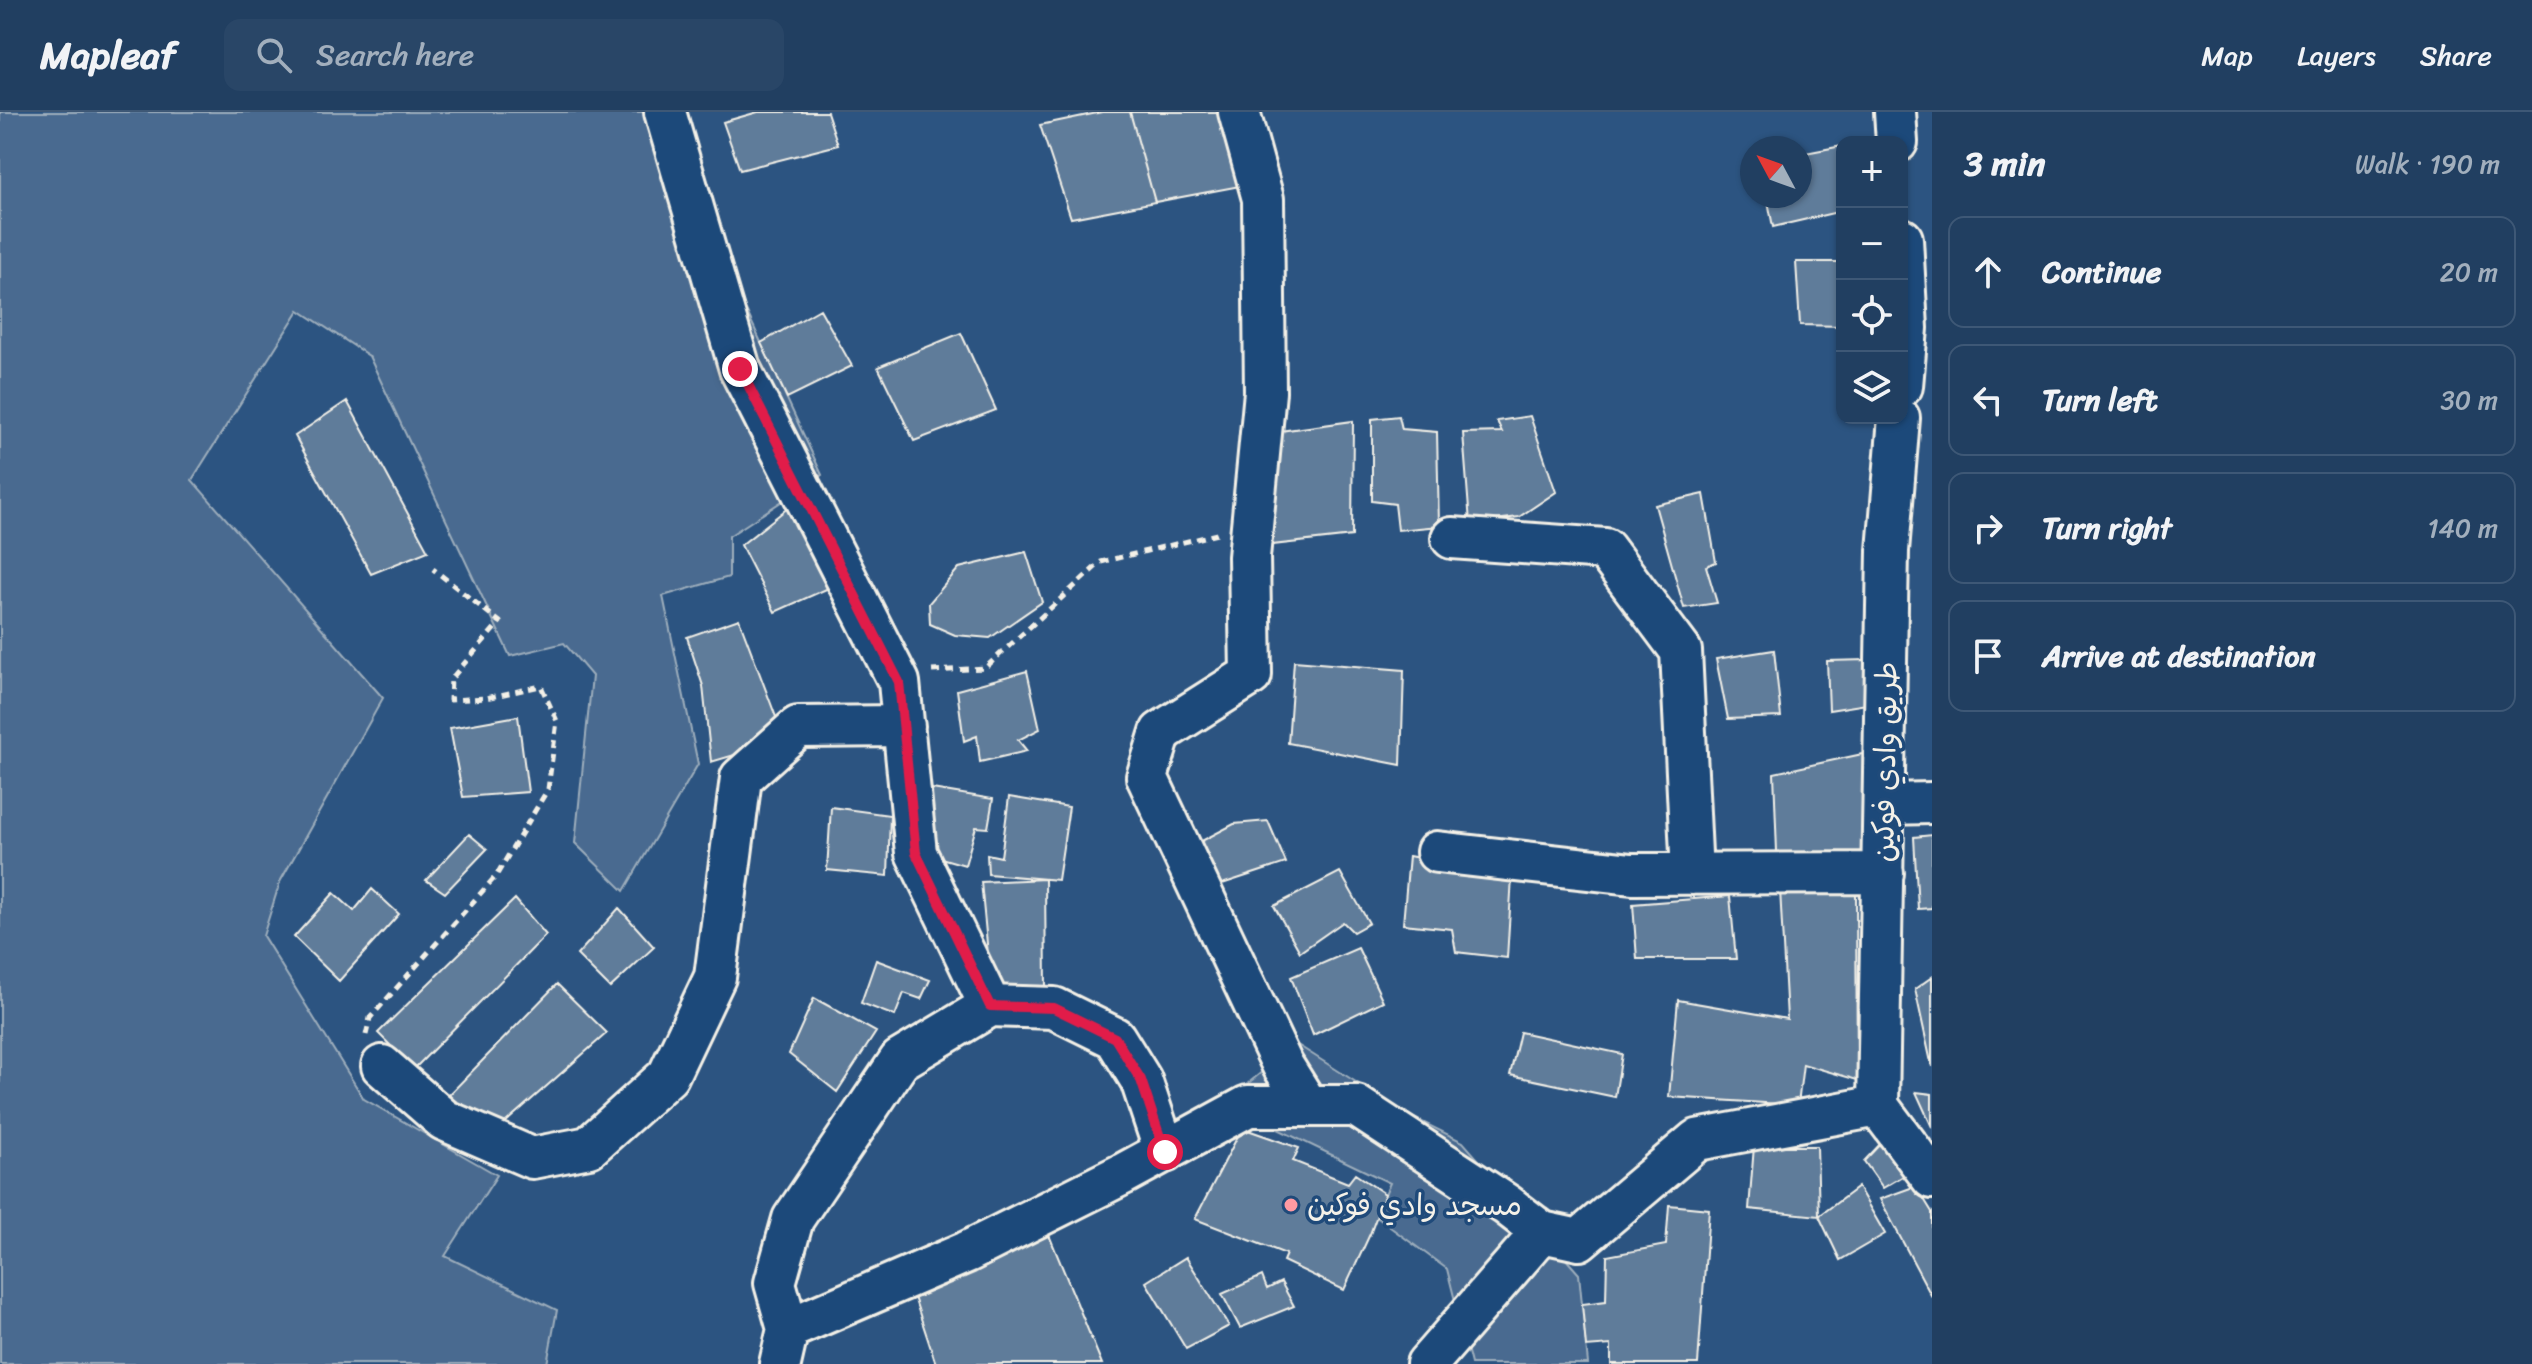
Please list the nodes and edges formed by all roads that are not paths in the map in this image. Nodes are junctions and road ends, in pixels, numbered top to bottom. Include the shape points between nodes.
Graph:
1 (665, 112) edge
2 (1239, 112) edge
3 (1895, 112) edge
4 (1897, 136) edge
5 (1904, 280) edge
6 (1905, 352) edge
7 (1899, 424) edge
8 (1452, 538) dead end
9 (904, 726) junction
10 (1932, 803) edge
11 (1884, 804) junction
12 (1437, 852) dead end
13 (1883, 873) junction
14 (1692, 874) junction
15 (990, 1006) junction
16 (382, 1066) road end
17 (1308, 1106) junction
18 (1878, 1106) junction
19 (1165, 1152) junction
20 (1932, 1178) edge
21 (1542, 1232) junction
22 (784, 1346) edge
23 (1427, 1364) edge

1 - 9 street via 740,369 895,673
2 - 17 street via 1263,199 1265,392 1249,557 1251,675 1161,732 1147,777 1283,1066
3 - 4 street
5 - 6 street
7 - 11 street, طريق وادي فوکين via 1888,551
8 - 14 street via 1605,549 1681,651
9 - 15 street via 916,853
9 - 16 street via 798,727 741,778 715,977 668,1076 589,1147 532,1158 444,1120
10 - 11 street
11 - 13 street, طريق وادي فوکين
12 - 14 street via 1632,874
13 - 14 street
13 - 18 street, طريق وادي فوکين
15 - 19 street via 1054,1008 1115,1038 1141,1080
15 - 22 street via 900,1060 793,1219 775,1283
17 - 19 street via 1248,1106
17 - 21 street via 1356,1106
18 - 20 street
18 - 21 street via 1697,1140 1579,1240
19 - 22 street
21 - 23 street

